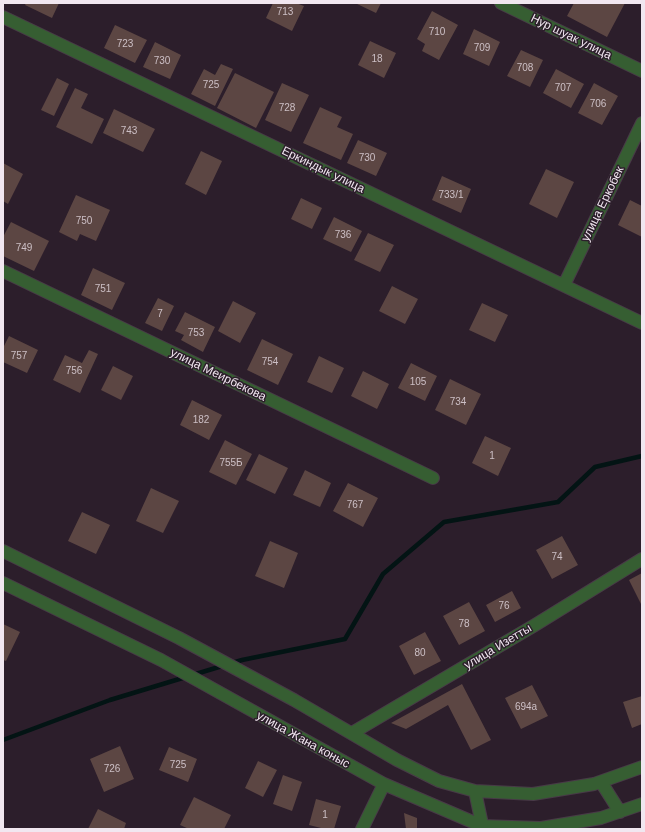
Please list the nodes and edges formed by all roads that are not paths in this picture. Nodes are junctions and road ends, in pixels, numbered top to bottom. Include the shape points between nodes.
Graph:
1 (501, 3) edge
2 (3, 17) edge
3 (642, 71) edge
4 (642, 123) edge
5 (3, 271) edge
6 (564, 285) junction
7 (642, 322) edge
8 (433, 478) dead end
9 (3, 551) edge
10 (642, 559) edge
11 (3, 583) edge
12 (352, 733) junction
13 (642, 767) edge
14 (600, 782) junction
15 (384, 784) junction
16 (475, 791) junction
17 (642, 804) edge
18 (620, 812) junction
19 (483, 827) edge
20 (362, 829) edge

1 - 3 street, Нур шуак улица
2 - 6 street, Еркиндык улица
4 - 6 street, улица Еркобек
5 - 8 street, улица Меирбекова
6 - 7 street, Еркиндык улица
9 - 12 street via 179,638
10 - 12 street, улица Изетты
11 - 15 street, улица Жана коныс via 161,660
12 - 16 street via 439,781
13 - 14 street
14 - 16 street via 533,794
14 - 18 street
15 - 19 street, улица Жана коныс
15 - 20 street
16 - 19 street
17 - 18 street, улица Жана коныс
18 - 19 street, улица Жана коныс via 601,818 541,828

